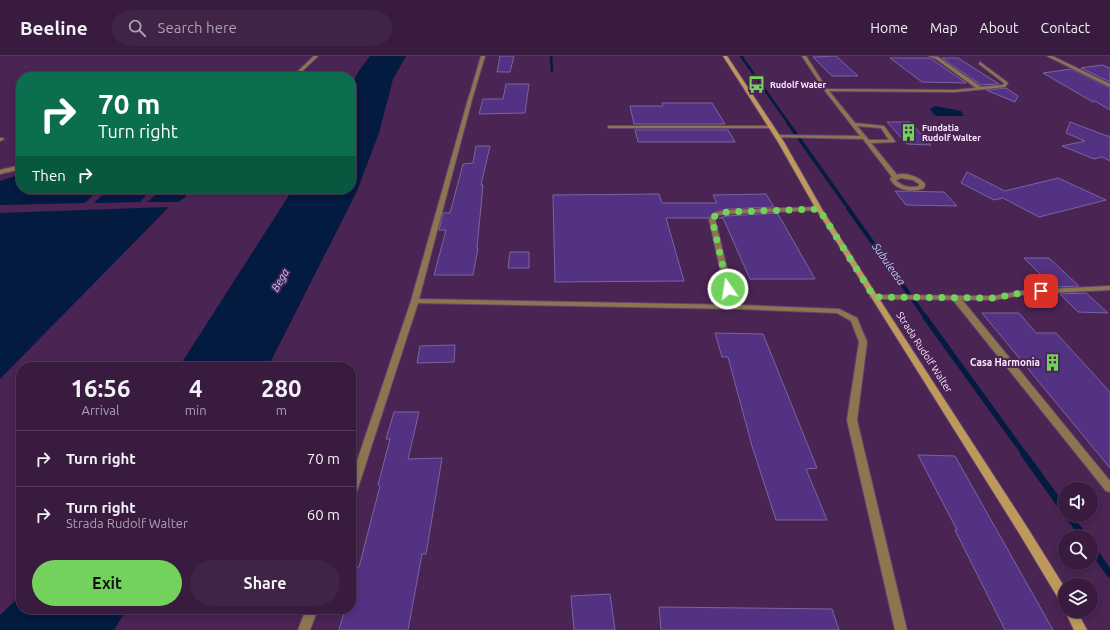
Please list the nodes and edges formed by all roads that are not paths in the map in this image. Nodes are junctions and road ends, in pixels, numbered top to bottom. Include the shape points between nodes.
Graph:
1 (316, 56) edge
2 (483, 56) edge
3 (725, 56) edge
4 (804, 56) edge
5 (931, 56) edge
6 (1049, 56) edge
7 (980, 63) dead end
8 (299, 72) edge
9 (1110, 86) edge
10 (981, 89) junction
11 (826, 90) junction
12 (852, 124) junction
13 (610, 126) dead end
14 (772, 127) junction
15 (780, 136) junction
16 (865, 140) junction
17 (16, 168) edge
18 (0, 172) edge
19 (895, 177) dead end
20 (819, 209) junction
21 (1110, 288) edge
22 (728, 289) dead end
23 (874, 297) junction
24 (956, 298) junction
25 (415, 301) junction
26 (356, 479) edge
27 (1110, 488) edge
28 (1058, 588) edge
29 (310, 614) edge
30 (1075, 618) edge
31 (304, 630) edge
32 (901, 630) edge
33 (1082, 630) edge

1 - 8 street
2 - 25 street
3 - 14 street, Strada Rudolf Walter
4 - 11 street
5 - 10 street
6 - 9 street
7 - 10 street via 1006,83 1005,86
10 - 11 street
11 - 12 street
12 - 16 street
12 - 16 street via 882,127 893,141
13 - 14 street
14 - 15 street, Strada Rudolf Walter
15 - 16 street
15 - 20 street, Strada Rudolf Walter
16 - 19 street
17 - 18 street
20 - 22 street via 717,214 712,219
20 - 23 street, Strada Rudolf Walter
21 - 24 street via 1027,292 994,298
23 - 24 street
23 - 28 street, Strada Rudolf Walter
24 - 27 street
25 - 26 street
25 - 32 street via 839,311 854,320 863,342 852,420
29 - 31 street
30 - 33 street

